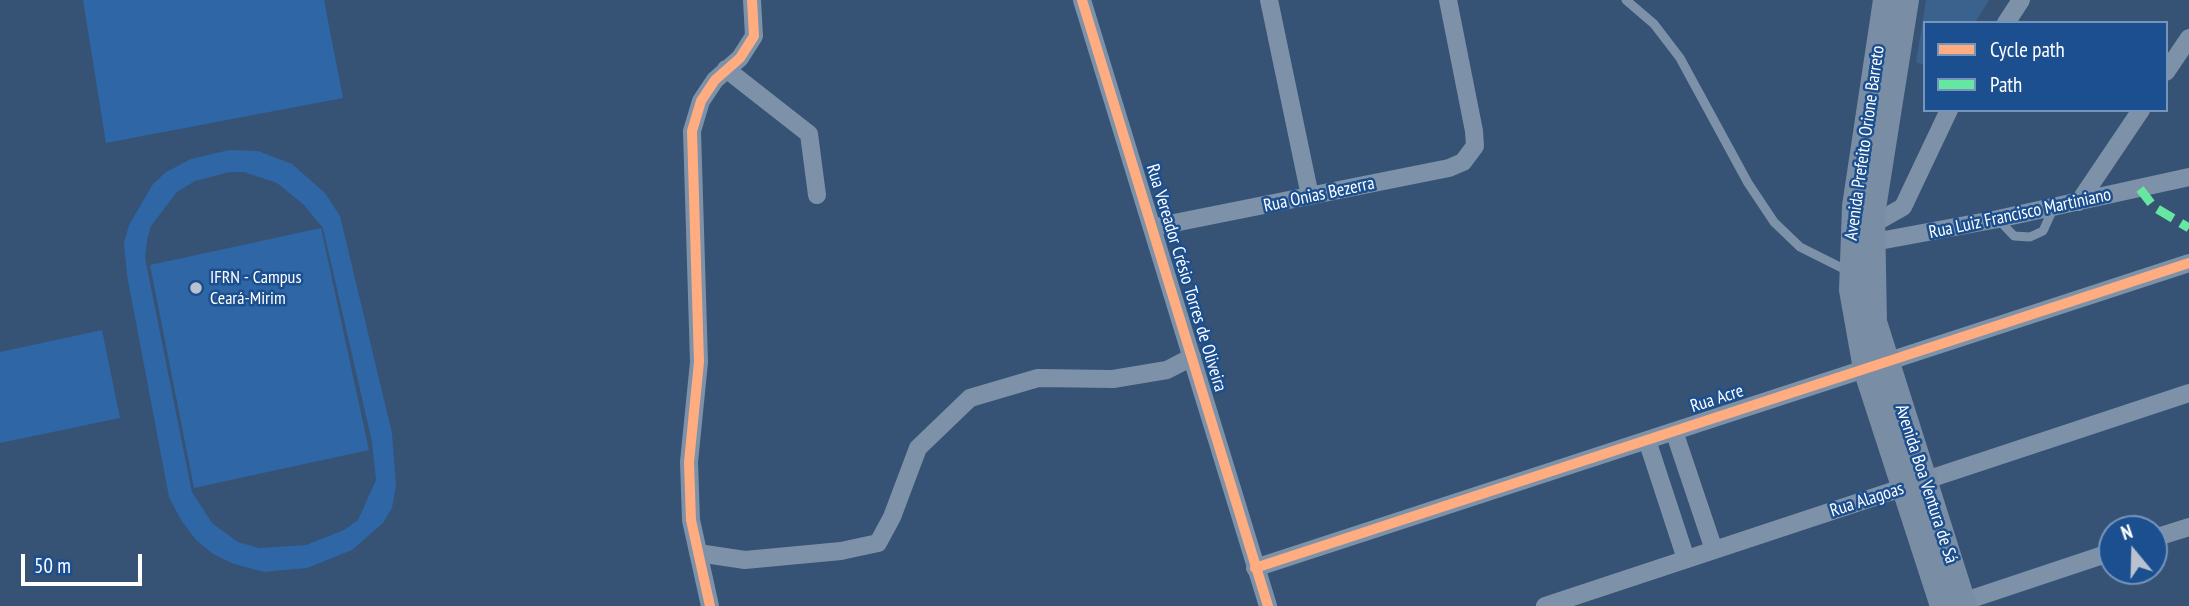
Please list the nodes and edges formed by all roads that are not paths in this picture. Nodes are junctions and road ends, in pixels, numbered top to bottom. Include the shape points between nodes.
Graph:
1 (752, 0) edge
2 (1082, 0) edge
3 (1269, 0) edge
4 (1448, 0) edge
5 (1626, 0) edge
6 (1885, 0) edge
7 (1907, 0) edge
8 (2021, 0) edge
9 (2007, 21) edge
10 (2189, 38) edge
11 (726, 69) junction
12 (2168, 69) edge
13 (1949, 112) edge
14 (2140, 112) edge
15 (2189, 177) edge
16 (817, 195) dead end
17 (1310, 196) junction
18 (2079, 202) junction
19 (2054, 207) junction
20 (1998, 219) junction
21 (1154, 227) junction
22 (1865, 237) junction
23 (2189, 263) edge
24 (1850, 272) junction
25 (1192, 356) junction
26 (1876, 365) junction
27 (2189, 393) edge
28 (1674, 431) junction
29 (1647, 440) junction
30 (1914, 485) junction
31 (2189, 527) edge
32 (2168, 534) edge
33 (1714, 550) junction
34 (698, 553) junction
35 (2098, 557) edge
36 (1686, 559) junction
37 (1255, 568) junction
38 (1955, 605) edge
39 (709, 606) edge
40 (1268, 606) edge
41 (1545, 606) edge

1 - 11 street via 754,36 740,58
2 - 21 street, Rua Vereador Crésio Torres de Oliveira
3 - 17 street
4 - 17 street, Rua Onias Bezerra via 1475,146 1463,162 1449,168
5 - 24 lane via 1654,24 1680,58 1774,222 1800,247
6 - 22 street, Avenida Prefeito Orione Barreto via 1854,206
7 - 22 street, Avenida Prefeito Orione Barreto
8 - 9 street
10 - 12 street
11 - 16 street via 809,134
11 - 34 street via 701,101 692,131 699,362 689,462 691,520
13 - 22 street via 1903,207
14 - 18 street
15 - 18 street, Rua Luiz Francisco Martiniano
17 - 21 street, Rua Onias Bezerra
18 - 19 street, Rua Luiz Francisco Martiniano
19 - 20 street, Rua Luiz Francisco Martiniano
19 - 20 lane via 2043,231 2030,237 2014,236
20 - 22 street, Rua Luiz Francisco Martiniano
21 - 25 street, Rua Vereador Crésio Torres de Oliveira
22 - 24 street, Avenida Prefeito Orione Barreto
22 - 26 street, Avenida Prefeito Orione Barreto
23 - 26 street, Rua Acre
24 - 26 street, Avenida Prefeito Orione Barreto via 1854,320
25 - 34 street via 1167,370 1113,379 1038,378 970,398 918,448 878,543 745,560
25 - 37 street, Rua Vereador Crésio Torres de Oliveira
26 - 28 street, Rua Acre
26 - 30 street, Avenida Boa Ventura de Sá
27 - 30 street, Rua Alagoas
28 - 29 street, Rua Acre
28 - 33 street
29 - 36 street
29 - 37 street, Rua Acre
30 - 33 street, Rua Alagoas
30 - 38 street, Avenida Boa Ventura de Sá
31 - 32 street
33 - 36 street, Rua Alagoas
34 - 39 street
35 - 38 street
36 - 41 street, Rua Alagoas
37 - 40 street, Rua Vereador Crésio Torres de Oliveira

